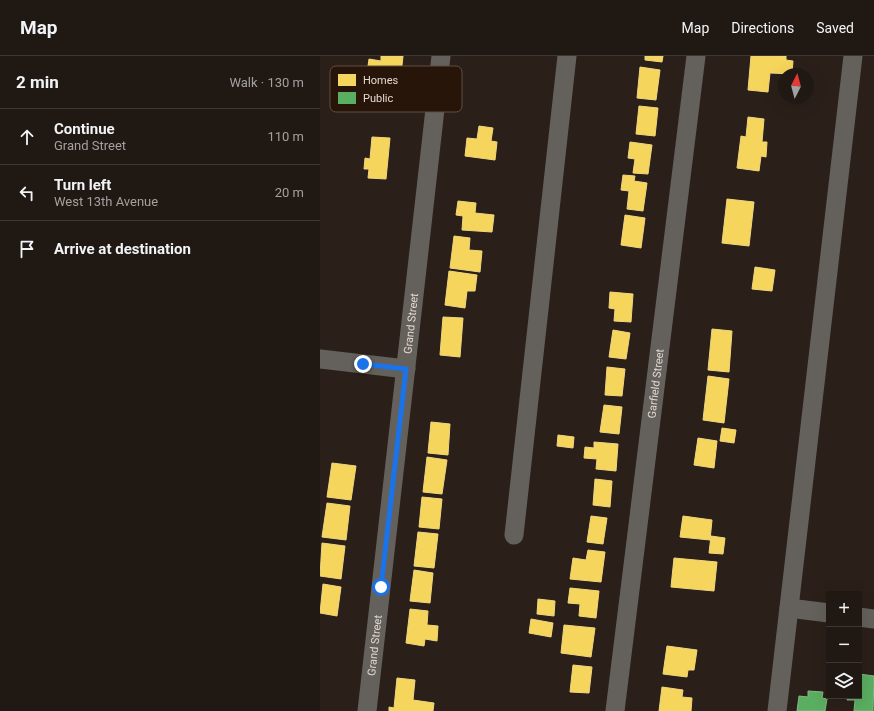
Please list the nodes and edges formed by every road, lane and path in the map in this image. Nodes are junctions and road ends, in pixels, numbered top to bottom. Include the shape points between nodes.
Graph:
1 (441, 56) edge
2 (567, 56) edge
3 (696, 56) edge
4 (853, 56) edge
5 (440, 66) edge
6 (435, 112) edge
7 (320, 359) edge
8 (406, 369) junction
9 (514, 535) dead end
10 (789, 608) junction
11 (826, 613) edge
12 (862, 617) edge
13 (874, 618) edge
14 (367, 711) edge
15 (615, 711) edge
16 (777, 711) edge

1 - 5 street, Grand Street
2 - 9 street
3 - 15 street, Garfield Street
4 - 10 street
6 - 8 street, Grand Street
7 - 8 street
8 - 14 street, Grand Street
10 - 11 street
10 - 16 street
12 - 13 street

